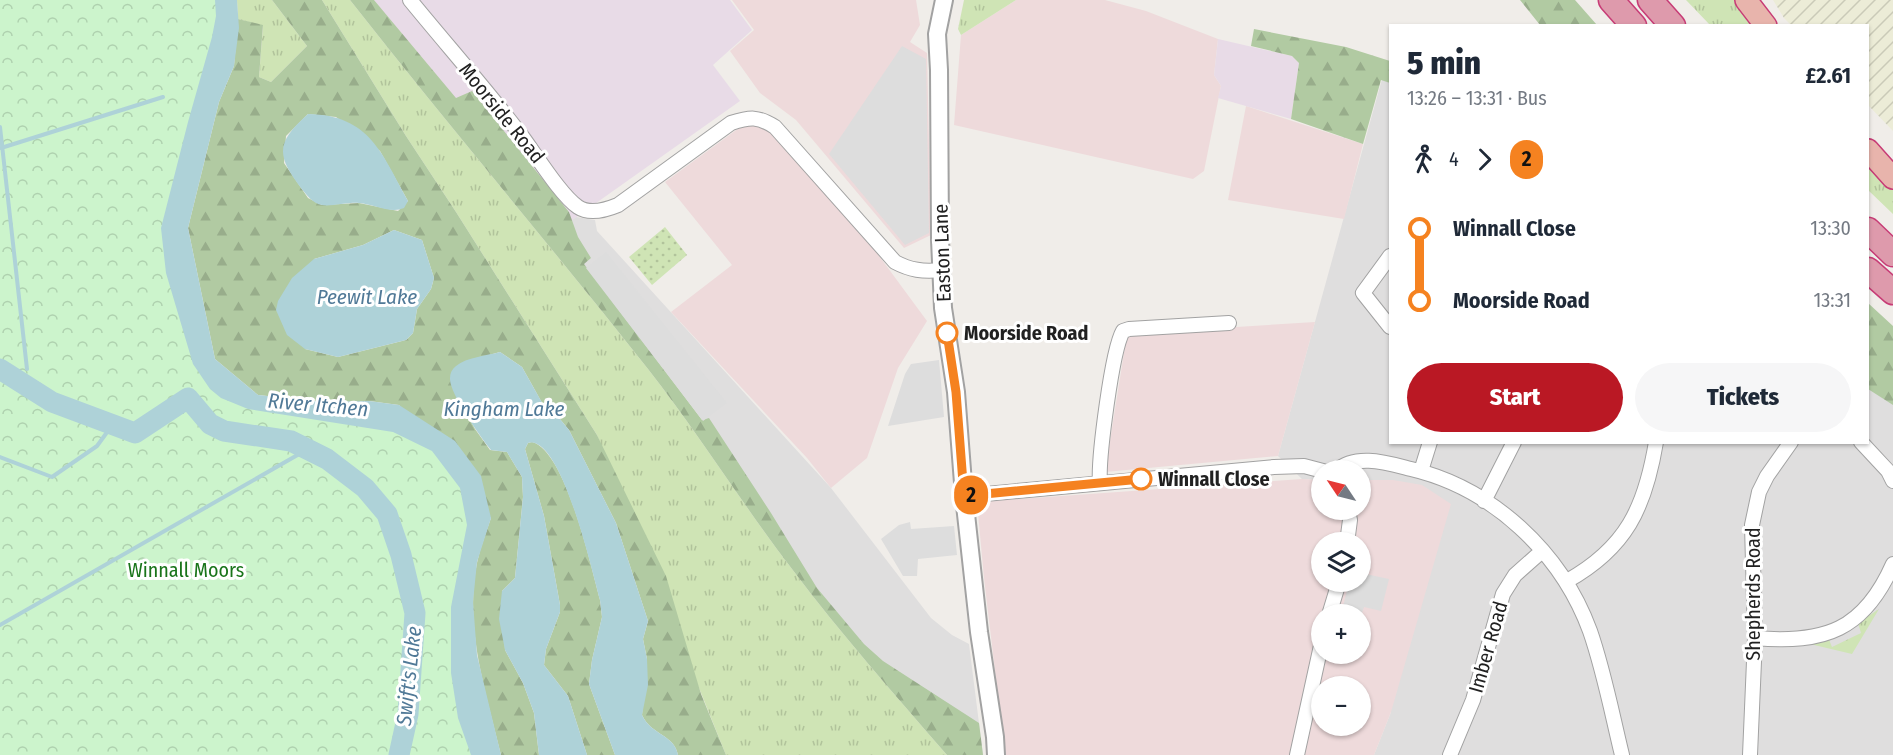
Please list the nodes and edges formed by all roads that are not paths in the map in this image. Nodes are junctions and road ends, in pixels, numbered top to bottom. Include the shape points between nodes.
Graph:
1 (410, 0) edge
2 (944, 0) edge
3 (1611, 0) edge
4 (1650, 0) edge
5 (1746, 0) edge
6 (1632, 24) edge
7 (1671, 24) edge
8 (1764, 24) edge
9 (1869, 151) edge
10 (1893, 178) edge
11 (1869, 231) edge
12 (1893, 254) edge
13 (1389, 257) edge
14 (941, 270) junction
15 (1229, 323) dead end
16 (1389, 326) edge
17 (1429, 444) edge
18 (1513, 444) edge
19 (1656, 444) edge
20 (1790, 444) edge
21 (1863, 444) edge
22 (1371, 462) edge
23 (1311, 468) edge
24 (1421, 471) junction
25 (1893, 481) edge
26 (1100, 483) junction
27 (964, 496) junction
28 (1484, 501) junction
29 (1542, 551) junction
30 (1893, 564) edge
31 (1567, 581) junction
32 (1755, 638) junction
33 (1317, 664) edge
34 (996, 755) edge
35 (1297, 755) edge
36 (1450, 755) edge
37 (1622, 755) edge
38 (1750, 755) edge

1 - 14 street, Moorside Road via 568,198 586,211 618,205 731,123 761,118 775,128 885,254 906,268
2 - 14 street, Easton Lane via 937,34
3 - 6 highway
4 - 7 highway
5 - 8 highway
9 - 10 highway
11 - 12 highway
13 - 16 street via 1364,293
14 - 27 street, Easton Lane
15 - 26 street via 1123,331 1110,388
17 - 24 street
18 - 28 street
19 - 31 street via 1635,517 1604,555
20 - 32 street, Shepherds Road via 1763,484 1753,516
21 - 25 street
22 - 24 street
23 - 26 street
24 - 28 street via 1452,482
26 - 27 street
27 - 34 street, Easton Lane
28 - 29 street via 1509,518
29 - 31 street
29 - 36 street, Imber Road via 1515,575 1503,594 1473,700
30 - 32 street via 1872,603 1836,630 1799,639
31 - 37 street via 1590,631
32 - 38 street, Shepherds Road
33 - 35 street

